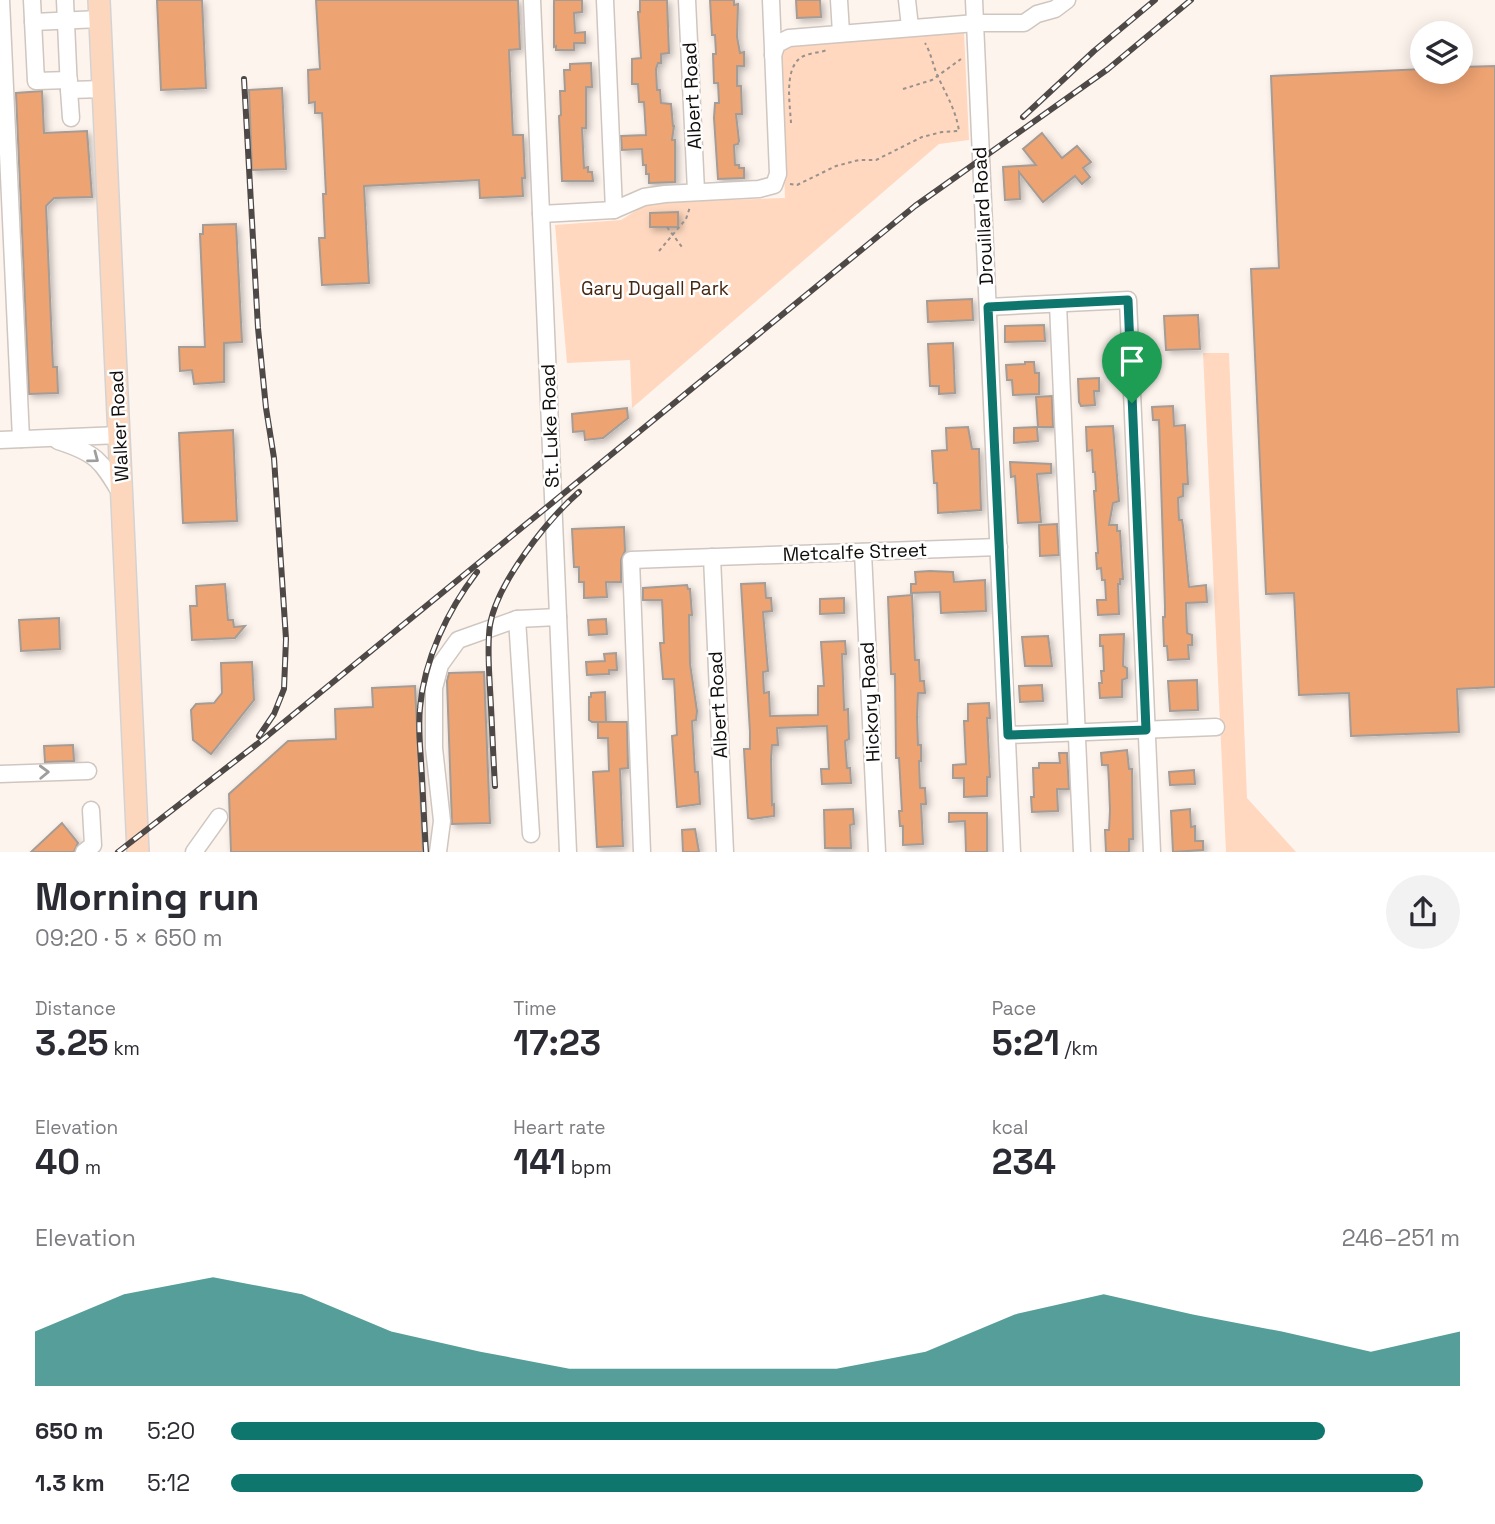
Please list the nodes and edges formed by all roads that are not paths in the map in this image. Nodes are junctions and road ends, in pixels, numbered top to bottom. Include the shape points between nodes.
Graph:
1 (1, 0) edge
2 (32, 0) edge
3 (65, 0) edge
4 (532, 0) edge
5 (605, 0) edge
6 (687, 0) edge
7 (771, 0) edge
8 (839, 0) edge
9 (907, 0) edge
10 (974, 0) edge
11 (1067, 0) edge
12 (1040, 7) edge
13 (100, 10) edge
14 (66, 21) junction
15 (33, 22) junction
16 (976, 23) junction
17 (915, 32) junction
18 (841, 33) junction
19 (773, 55) junction
20 (69, 85) junction
21 (104, 89) junction
22 (71, 118) dead end
23 (696, 191) junction
24 (614, 210) junction
25 (541, 214) junction
26 (1058, 304) junction
27 (988, 307) junction
28 (120, 435) junction
29 (49, 438) junction
30 (21, 439) junction
31 (0, 440) edge
32 (123, 497) junction
33 (999, 547) junction
34 (863, 552) junction
35 (712, 558) junction
36 (558, 617) junction
37 (517, 619) junction
38 (1216, 727) dead end
39 (1146, 730) junction
40 (1077, 733) junction
41 (1008, 735) junction
42 (88, 771) dead end
43 (0, 774) edge
44 (91, 810) dead end
45 (219, 817) dead end
46 (531, 834) dead end
47 (84, 852) edge
48 (138, 852) edge
49 (194, 852) edge
50 (438, 852) edge
51 (568, 852) edge
52 (642, 852) edge
53 (725, 852) edge
54 (877, 852) edge
55 (1013, 852) edge
56 (1082, 852) edge
57 (1152, 852) edge

1 - 30 street
2 - 15 street
3 - 14 street
4 - 25 street, St. Luke Road
5 - 24 street
6 - 23 street, Albert Road
7 - 19 street
8 - 18 street
9 - 17 street
10 - 16 street, Drouillard Road
11 - 12 street via 1055,9
12 - 16 street via 1024,23
13 - 14 street
13 - 21 main road, Walker Road
14 - 15 street
14 - 20 street
15 - 20 street via 36,81
16 - 17 street
16 - 27 street, Drouillard Road
17 - 18 street
18 - 19 street via 789,38 778,44
19 - 23 street via 777,180 759,189
20 - 21 street
20 - 22 street
21 - 28 main road, Walker Road
23 - 24 street via 644,197
24 - 25 street
25 - 36 street, St. Luke Road
26 - 27 street
26 - 39 street via 1128,300
26 - 40 street
27 - 33 street, Drouillard Road
28 - 29 street
28 - 32 main road, Walker Road
29 - 30 street
29 -> 32 street via 100,460
30 - 31 street
32 - 48 main road, Walker Road
33 - 34 street, Metcalfe Street
33 - 41 street, Drouillard Road
34 - 35 street, Metcalfe Street
34 - 54 street, Hickory Road
35 - 52 street, Metcalfe Street via 631,560
35 - 53 street, Albert Road
36 - 37 street
36 - 51 street, St. Luke Road
37 - 46 street
37 - 50 street via 457,640 440,665 434,688 434,748 442,821
38 - 39 street
39 - 40 street
39 - 57 street
40 - 41 street
40 - 56 street
41 - 55 street, Drouillard Road
43 -> 42 street
44 - 47 street via 93,845
45 - 49 street

